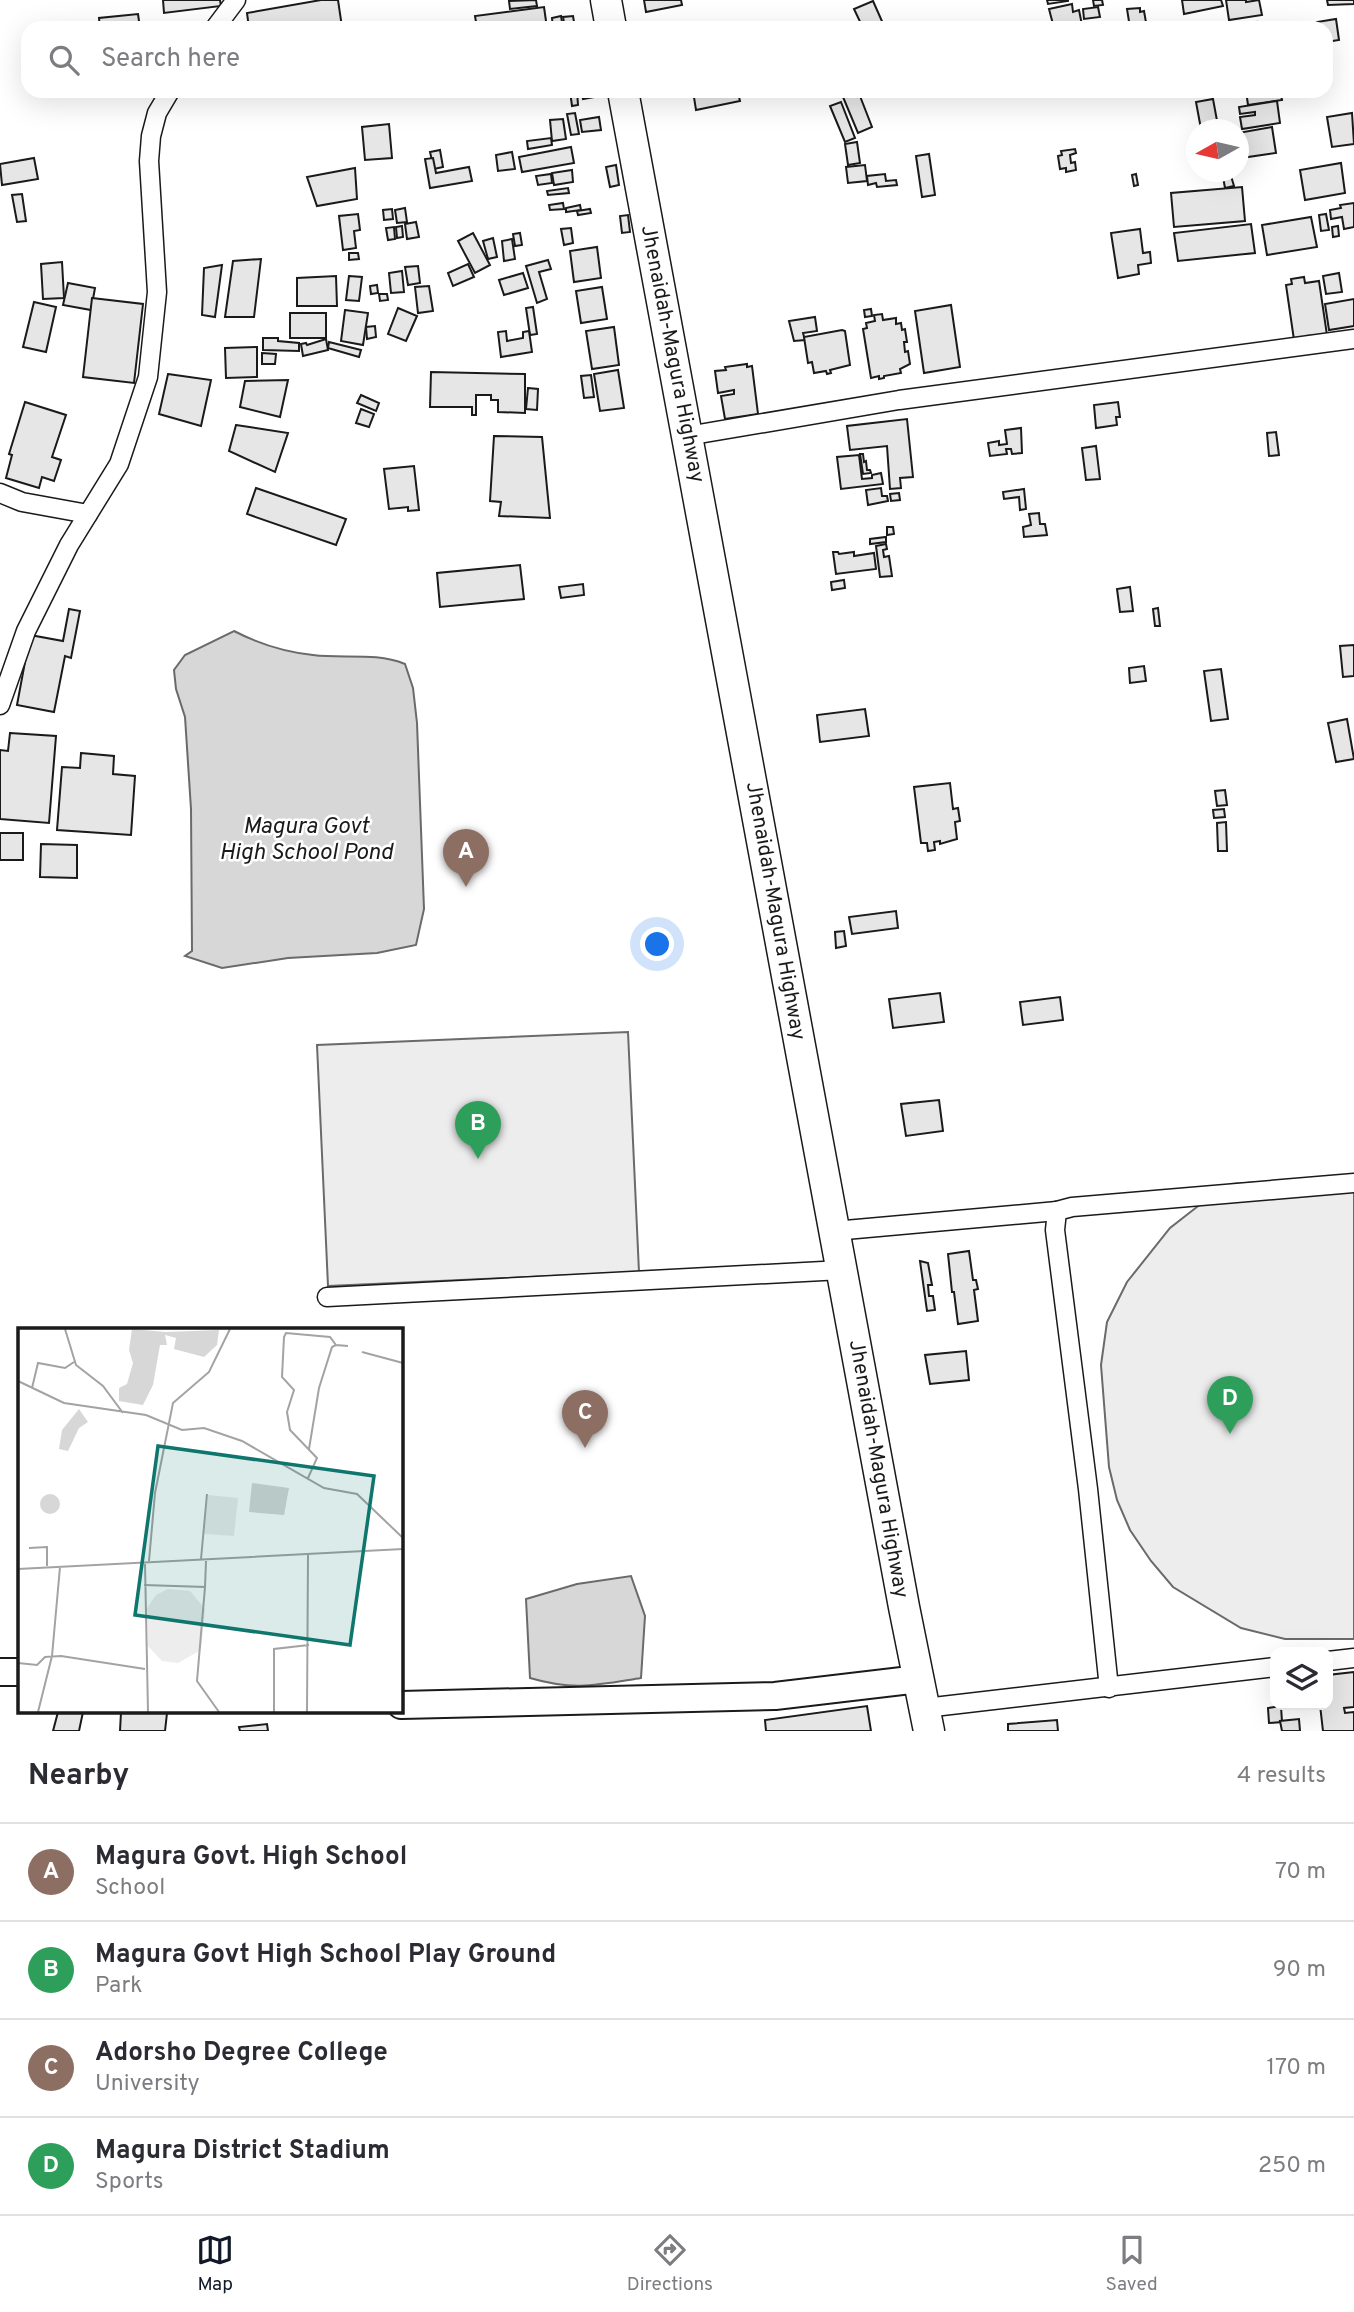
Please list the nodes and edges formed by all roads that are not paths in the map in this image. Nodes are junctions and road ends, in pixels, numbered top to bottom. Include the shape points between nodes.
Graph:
1 (236, 0) edge
2 (606, 0) edge
3 (220, 21) edge
4 (610, 21) edge
5 (166, 98) edge
6 (624, 98) edge
7 (1354, 339) edge
8 (687, 436) junction
9 (0, 493) edge
10 (88, 514) junction
11 (0, 705) edge
12 (1354, 1183) edge
13 (1056, 1211) junction
14 (834, 1231) junction
15 (842, 1270) junction
16 (327, 1297) dead end
17 (1354, 1658) edge
18 (1333, 1660) edge
19 (1270, 1668) edge
20 (0, 1672) edge
21 (18, 1672) edge
22 (919, 1679) junction
23 (1109, 1688) junction
24 (402, 1705) edge
25 (927, 1720) edge

1 - 3 street
2 - 4 highway
5 - 10 street via 157,113 149,161 157,292 148,377 120,464
6 - 8 highway, Jhenaidah-Magura Highway
7 - 8 street via 899,400
8 - 14 highway, Jhenaidah-Magura Highway
9 - 10 street via 22,502
10 - 11 street via 26,631
12 - 13 street
13 - 14 street
13 - 23 street
14 - 15 highway, Jhenaidah-Magura Highway
15 - 16 street
15 - 22 highway, Jhenaidah-Magura Highway
17 - 18 street
19 - 23 street
20 - 21 main road
22 - 24 main road via 775,1696
22 - 25 highway, Jhenaidah-Magura Highway
23 - 25 street

